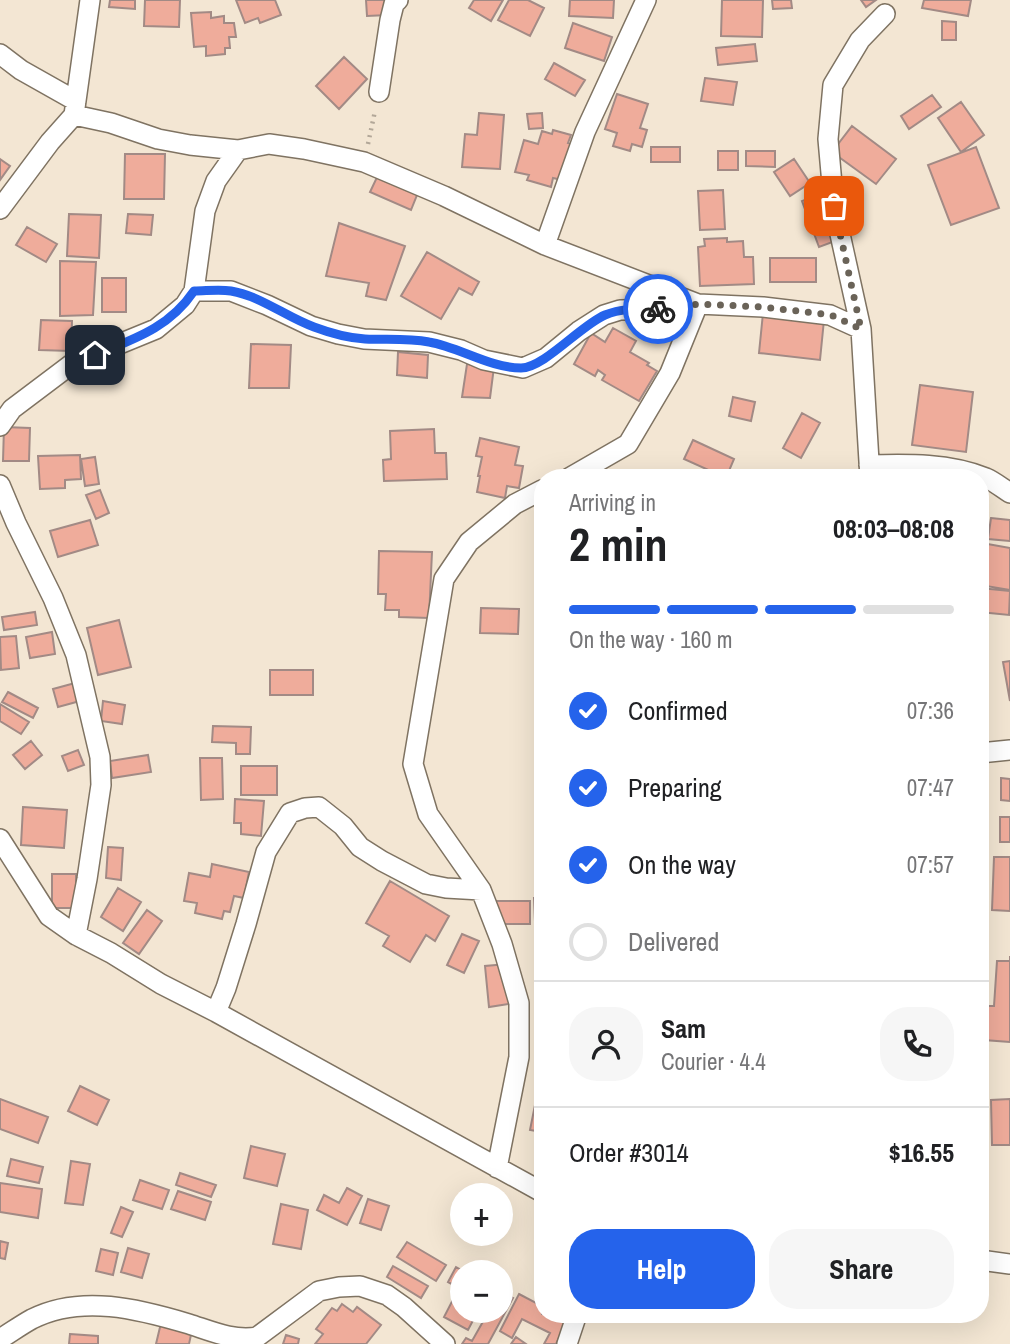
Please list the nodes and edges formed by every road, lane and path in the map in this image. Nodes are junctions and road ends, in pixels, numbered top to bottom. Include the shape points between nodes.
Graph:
1 (90, 0) edge
2 (398, 0) edge
3 (646, 0) edge
4 (885, 14) dead end
5 (0, 54) edge
6 (379, 92) joint
7 (75, 108) junction
8 (238, 150) junction
9 (364, 162) junction
10 (0, 209) edge
11 (545, 245) junction
12 (194, 291) junction
13 (698, 304) junction
14 (861, 329) junction
15 (0, 426) edge
16 (585, 469) edge
17 (870, 469) edge
18 (883, 469) edge
19 (954, 469) edge
20 (989, 479) edge
21 (0, 485) edge
22 (1010, 494) edge
23 (534, 495) edge
24 (1010, 750) edge
25 (989, 752) edge
26 (0, 839) edge
27 (481, 890) junction
28 (76, 935) junction
29 (216, 1012) junction
30 (497, 1168) junction
31 (534, 1188) edge
32 (989, 1261) edge
33 (1010, 1264) edge
34 (574, 1323) edge
35 (0, 1339) edge
36 (445, 1344) edge
37 (567, 1344) edge

1 - 7 street
2 - 6 street via 390,20
3 - 11 street via 584,132
4 - 14 street via 860,40 833,85 828,139 834,206
5 - 7 street
6 - 9 path
7 - 8 street via 158,139
7 - 10 street
8 - 9 street via 269,144
8 - 12 street via 216,181 205,211
9 - 11 street
11 - 13 street
12 - 13 street via 232,291 338,334 429,342 523,368 546,358 604,315
12 - 15 street via 156,329 73,363 12,409
13 - 14 street via 831,315
13 - 16 street via 670,373 628,444
14 - 17 street
18 - 19 street via 915,464
20 - 22 street
21 - 28 street via 76,655 100,757 101,785
23 - 27 street via 515,504 469,542 444,579 413,764 428,814
24 - 25 street
26 - 28 street via 49,916
27 - 29 street via 426,884 360,847 319,807 290,813 266,852
27 - 30 street via 519,1003 519,1057
28 - 29 street
29 - 30 street
30 - 31 street
32 - 33 street
34 - 37 street
35 - 36 street via 61,1308 87,1305 125,1308 246,1339 257,1337 319,1291 360,1286 396,1301

